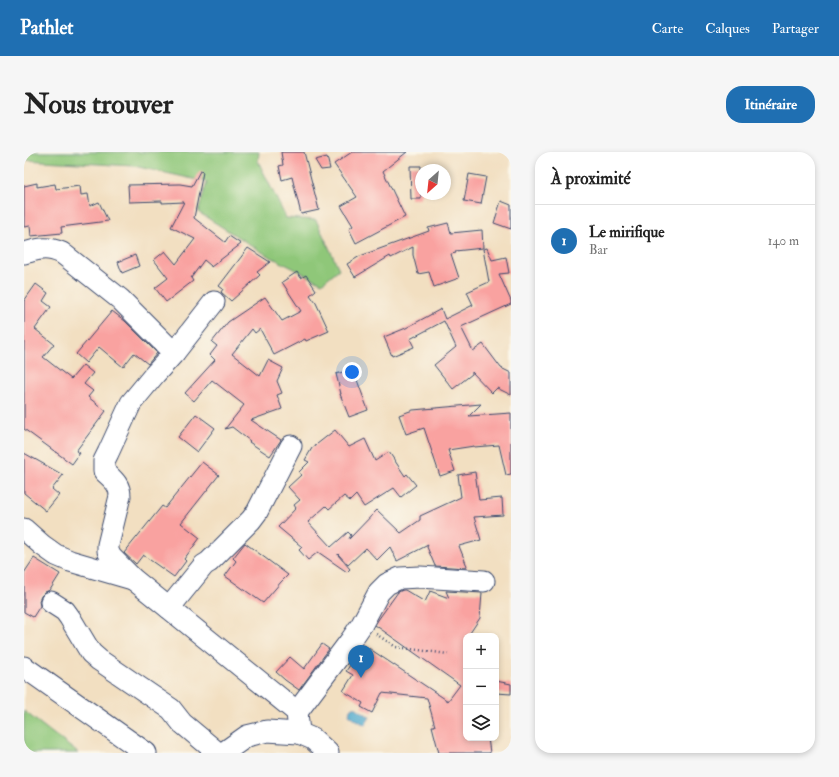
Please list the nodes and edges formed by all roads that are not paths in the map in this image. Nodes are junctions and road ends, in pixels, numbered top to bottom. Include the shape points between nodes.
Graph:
1 (24, 253) edge
2 (214, 302) dead end
3 (174, 353) junction
4 (291, 446) dead end
5 (24, 529) edge
6 (133, 579) junction
7 (484, 581) dead end
8 (51, 602) dead end
9 (169, 608) junction
10 (24, 667) edge
11 (297, 712) junction
12 (299, 733) junction
13 (146, 753) edge
14 (218, 753) edge
15 (223, 753) edge
16 (328, 753) edge

1 - 3 street via 44,248 62,253 120,300
2 - 3 street
3 - 6 street via 131,403 104,461 104,471 118,485 120,491 108,551
4 - 9 street via 251,520 204,565
5 - 6 street via 42,545 70,562
6 - 9 street
7 - 11 street via 420,577 400,578 387,584 379,592 362,624
8 - 14 street via 65,611 91,653 171,710 182,723
9 - 11 street
10 - 13 street
11 - 12 street
12 - 15 street via 267,731 247,736
12 - 16 street via 313,739

